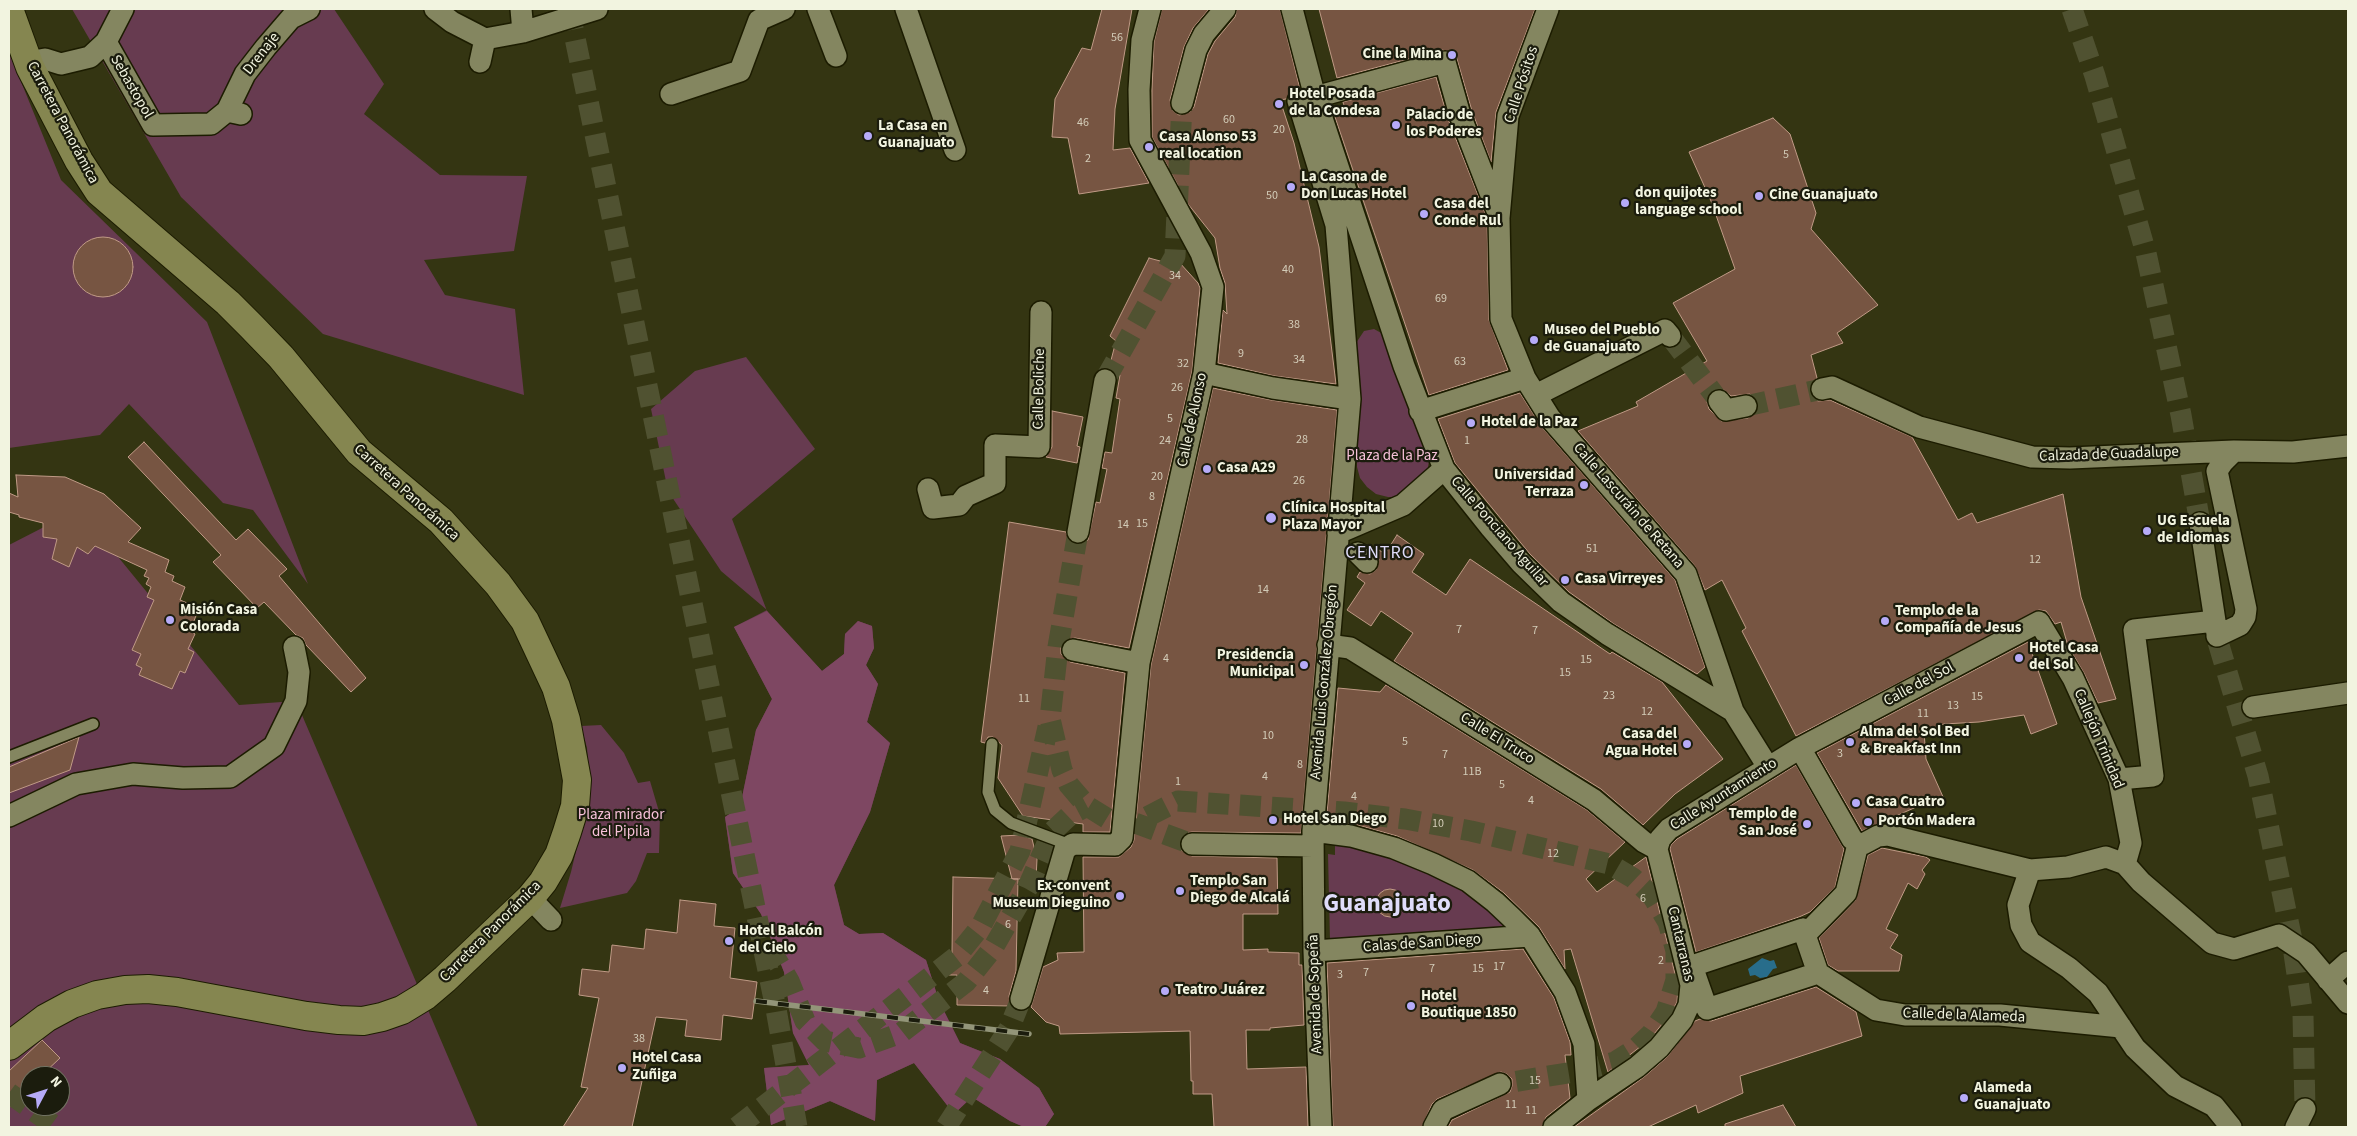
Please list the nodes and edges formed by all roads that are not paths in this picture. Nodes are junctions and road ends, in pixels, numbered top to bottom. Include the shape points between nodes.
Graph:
1 (9, 9) edge
2 (123, 9) edge
3 (309, 9) edge
4 (435, 9) edge
5 (521, 9) edge
6 (597, 9) edge
7 (784, 9) edge
8 (818, 9) edge
9 (906, 9) edge
10 (1150, 9) edge
11 (1225, 9) edge
12 (1292, 9) edge
13 (1548, 9) edge
14 (524, 32) junction
15 (485, 39) junction
16 (106, 42) junction
17 (836, 56) dead end
18 (28, 62) junction
19 (480, 62) dead end
20 (671, 94) dead end
21 (1306, 99) junction
22 (1182, 103) tunnel mouth
23 (234, 113) joint
24 (955, 150) dead end
25 (1500, 218) junction
26 (1041, 312) dead end
27 (1667, 333) dead end
28 (1204, 373) junction
29 (1105, 380) tunnel mouth
30 (1531, 387) junction
31 (1822, 389) tunnel mouth
32 (1350, 399) junction
33 (1420, 411) junction
34 (2348, 446) edge
35 (2234, 451) junction
36 (1444, 469) junction
37 (928, 489) dead end
38 (2200, 523) tunnel mouth
39 (1078, 532) tunnel mouth
40 (1338, 533) junction
41 (2039, 622) joint
42 (2217, 633) junction
43 (1328, 645) junction
44 (294, 647) dead end
45 (1073, 650) dead end
46 (1139, 663) junction
47 (2348, 693) edge
48 (2253, 707) dead end
49 (1733, 711) junction
50 (93, 724) dead end
51 (992, 744) dead end
52 (1800, 748) junction
53 (9, 757) edge
54 (1768, 767) junction
55 (2119, 779) junction
56 (9, 816) edge
57 (1313, 839) junction
58 (1192, 844) tunnel mouth
59 (1858, 844) junction
60 (1070, 845) junction
61 (1656, 849) junction
62 (2125, 864) junction
63 (2030, 870) junction
64 (530, 898) junction
65 (551, 920) dead end
66 (1805, 935) junction
67 (1530, 936) junction
68 (1314, 951) junction
69 (2348, 962) edge
70 (1818, 973) junction
71 (2328, 980) junction
72 (97, 995) junction
73 (1021, 999) tunnel mouth
74 (2348, 1003) edge
75 (69, 1020) dead end
76 (2121, 1027) junction
77 (9, 1046) edge
78 (1500, 1084) tunnel mouth
79 (1588, 1100) junction
80 (1321, 1127) edge
81 (1434, 1127) edge
82 (1554, 1127) edge
83 (2231, 1127) edge

1 - 18 street, Carretera Panorámica
2 - 16 street
3 - 23 street, Drenaje via 291,18 245,74
4 - 15 street
5 - 14 street
6 - 14 street
7 - 20 street via 759,20 740,71
8 - 17 street
9 - 24 street
10 - 28 street, Calle de Alonso via 1142,40 1140,140 1201,254 1213,287
11 - 22 street via 1204,34 1196,50
12 - 21 street
13 - 25 street, Calle Pósitos via 1508,116
14 - 15 street
15 - 19 street
16 - 18 street, Sebastopol via 90,57 61,64 45,59
16 - 23 street, Sebastopol via 152,125 211,124
18 - 64 street, Carretera Panorámica via 79,161 99,192 252,326 359,452 441,521 498,584 525,621 556,687 577,780 575,806 559,855
21 - 25 street via 1445,62 1460,115
21 - 32 street via 1336,225
21 - 33 street, Calle Ponciano Aguilar
25 - 30 street, Calle Pósitos via 1501,318
26 - 37 street, Calle Boliche via 1039,447 995,445 995,483 966,496 959,504 933,508
27 - 30 street
28 - 32 street via 1273,388
28 - 46 street, Calle de Alonso
29 - 39 street
30 - 33 street
30 - 49 street, Calle Lascuráin de Retana via 1550,418 1686,574
31 - 35 street, Calzada de Guadalupe via 1832,387 1919,427 2032,457
32 - 40 street
33 - 36 street, Calle Ponciano Aguilar
34 - 35 street, Calzada de Guadalupe via 2293,452
35 - 42 street via 2217,471 2246,609 2240,625
36 - 40 street via 1403,505
36 - 49 street, Calle Ponciano Aguilar via 1497,535 1561,602
38 - 42 street
40 - 43 street, Avenida Luis González Obregón
41 - 52 street, Calle del Sol
41 - 55 street, Callejón Trinidad via 2072,678
42 - 55 street via 2134,630 2152,776
43 - 57 street, Avenida Luis González Obregón
43 - 61 street, Calle El Truco via 1350,648 1359,653 1594,800
44 - 56 street via 299,672 296,701 274,746 230,777 133,774 76,784
45 - 46 street
46 - 60 street, Calle de Alonso via 1122,838 1118,844 1112,845
47 - 48 street
49 - 54 street
50 - 53 lane
51 - 60 lane via 988,787 995,810 1011,823
52 - 54 street, Calle Ayuntamiento
52 - 59 street via 1852,839
54 - 61 street, Calle Ayuntamiento via 1669,829
55 - 62 street, Callejón Trinidad via 2131,842
57 - 58 street
57 - 67 street via 1351,836 1394,848 1433,864 1468,881 1496,902
57 - 68 street, Avenida de Sopeña
59 - 63 street via 1888,835
59 - 66 street via 1846,893
60 - 73 street via 1065,849
61 - 79 street, Cantarranas via 1691,985 1689,1005 1682,1020 1659,1048
62 - 63 street via 2106,857 2068,867
62 - 71 street via 2141,882 2212,943 2234,949 2279,935 2306,953
63 - 76 street via 2018,905 2021,925 2030,942 2098,993
64 - 65 street
64 - 72 street, Carretera Panorámica via 425,996 382,1017 363,1021 306,1016 153,990
66 - 70 street
66 - 70 street via 1803,929 1692,966 1707,1009
67 - 68 street, Calas de San Diego
67 - 79 street via 1566,992 1578,1024 1584,1044
68 - 80 street, Avenida de Sopeña
69 - 71 street
70 - 76 street, Calle de la Alameda via 1876,1010 1905,1015 2000,1015
71 - 74 street
72 - 75 lane
72 - 77 street, Carretera Panorámica via 46,1018
76 - 83 street via 2135,1048 2175,1086 2214,1106
78 - 81 street via 1443,1110
79 - 82 street, Cantarranas

